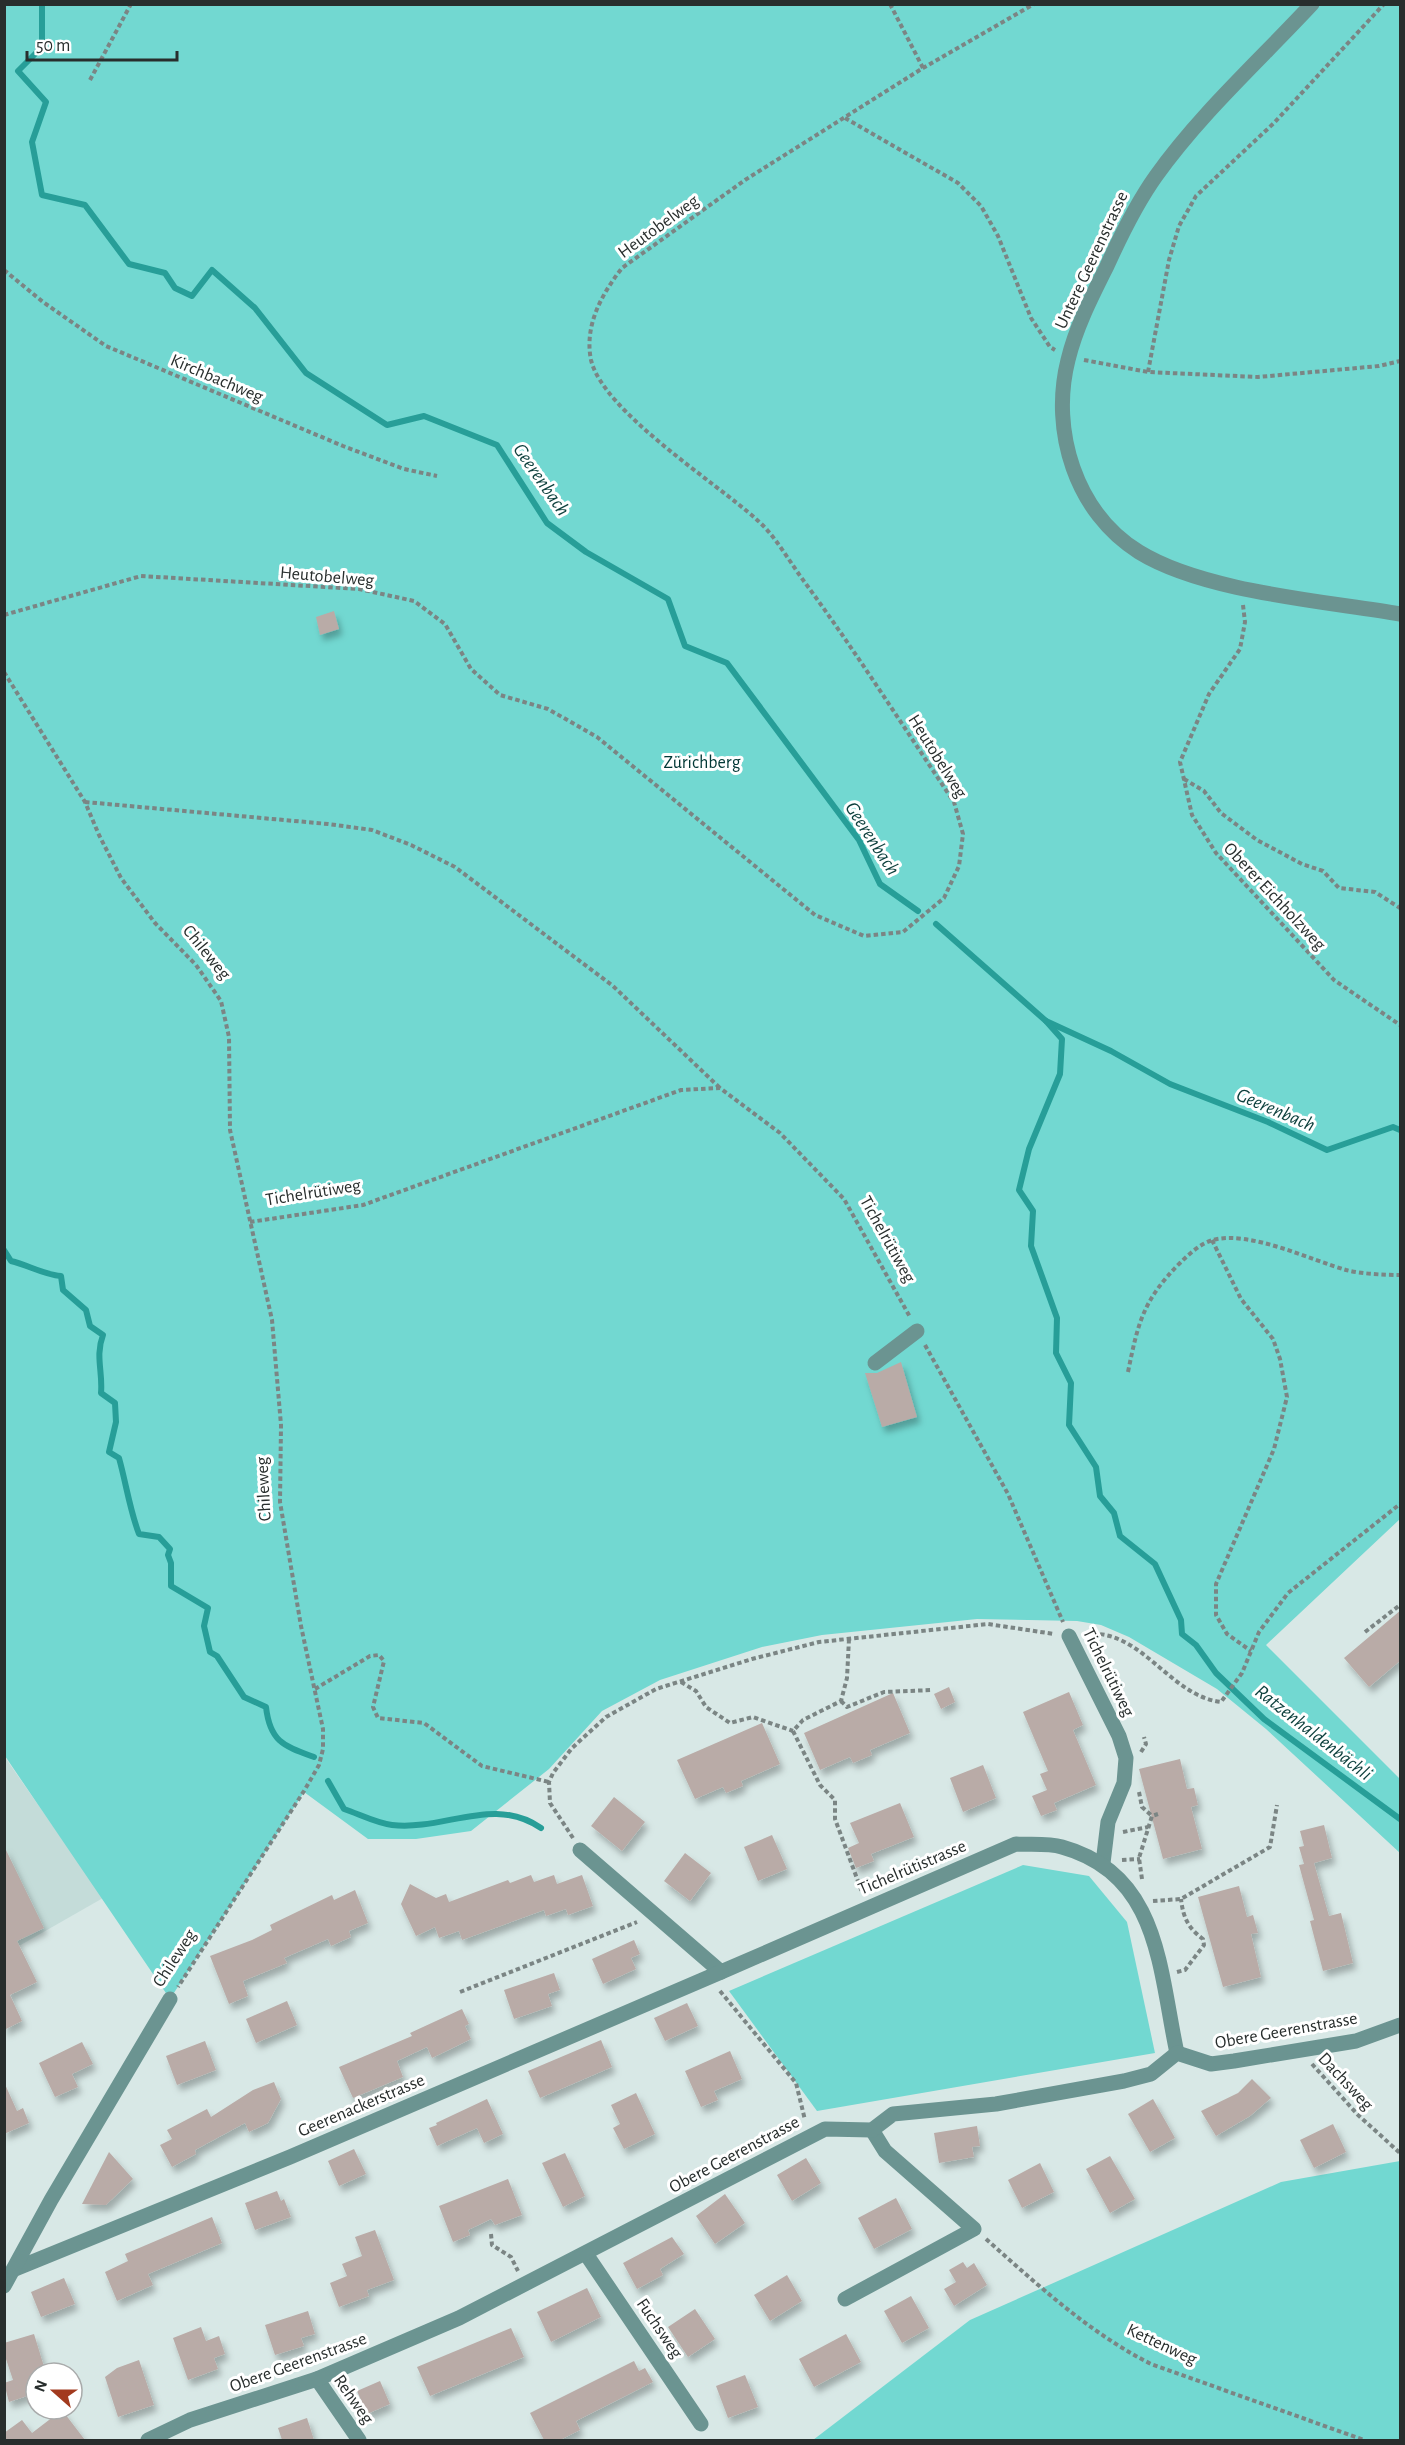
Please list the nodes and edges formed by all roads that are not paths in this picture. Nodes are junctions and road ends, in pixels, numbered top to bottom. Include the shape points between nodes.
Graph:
1 (1312, 4) edge
2 (1401, 614) edge
3 (917, 1331) road end
4 (875, 1363) dead end
5 (1069, 1636) road end
6 (580, 1850) road end
7 (1103, 1863) junction
8 (714, 1975) junction
9 (170, 1999) road end
10 (1401, 2025) edge
11 (1177, 2053) junction
12 (872, 2130) junction
13 (586, 2254) junction
14 (15, 2269) junction
15 (4, 2286) edge
16 (845, 2299) dead end
17 (317, 2379) junction
18 (701, 2424) dead end
19 (148, 2440) edge
20 (359, 2440) edge

1 - 2 street, Untere Geerenstrasse via 1198,125 1157,174 1128,220 1068,357 1062,402 1067,448 1082,490 1102,522 1130,546 1155,560 1240,587
3 - 4 street
5 - 7 street, Tichelrütiweg via 1126,1758 1124,1782 1108,1822
6 - 8 street via 655,1915
7 - 8 street, Tichelrütistrasse via 1061,1846 1016,1844
7 - 11 street, Tichelrütistrasse via 1143,1904
8 - 14 street, Geerenackerstrasse via 290,2157
9 - 14 street, Chileweg via 51,2200
10 - 11 street, Obere Geerenstrasse via 1356,2041 1211,2064
11 - 12 street via 1151,2074 1124,2081 996,2104 893,2114
12 - 13 street, Obere Geerenstrasse via 825,2129 809,2135
12 - 16 street via 885,2151 974,2229
13 - 17 street, Obere Geerenstrasse via 459,2318
13 - 18 street, Fuchsweg
14 - 15 street, Chileweg
17 - 19 street, Obere Geerenstrasse via 190,2420
17 - 20 street, Rehweg

